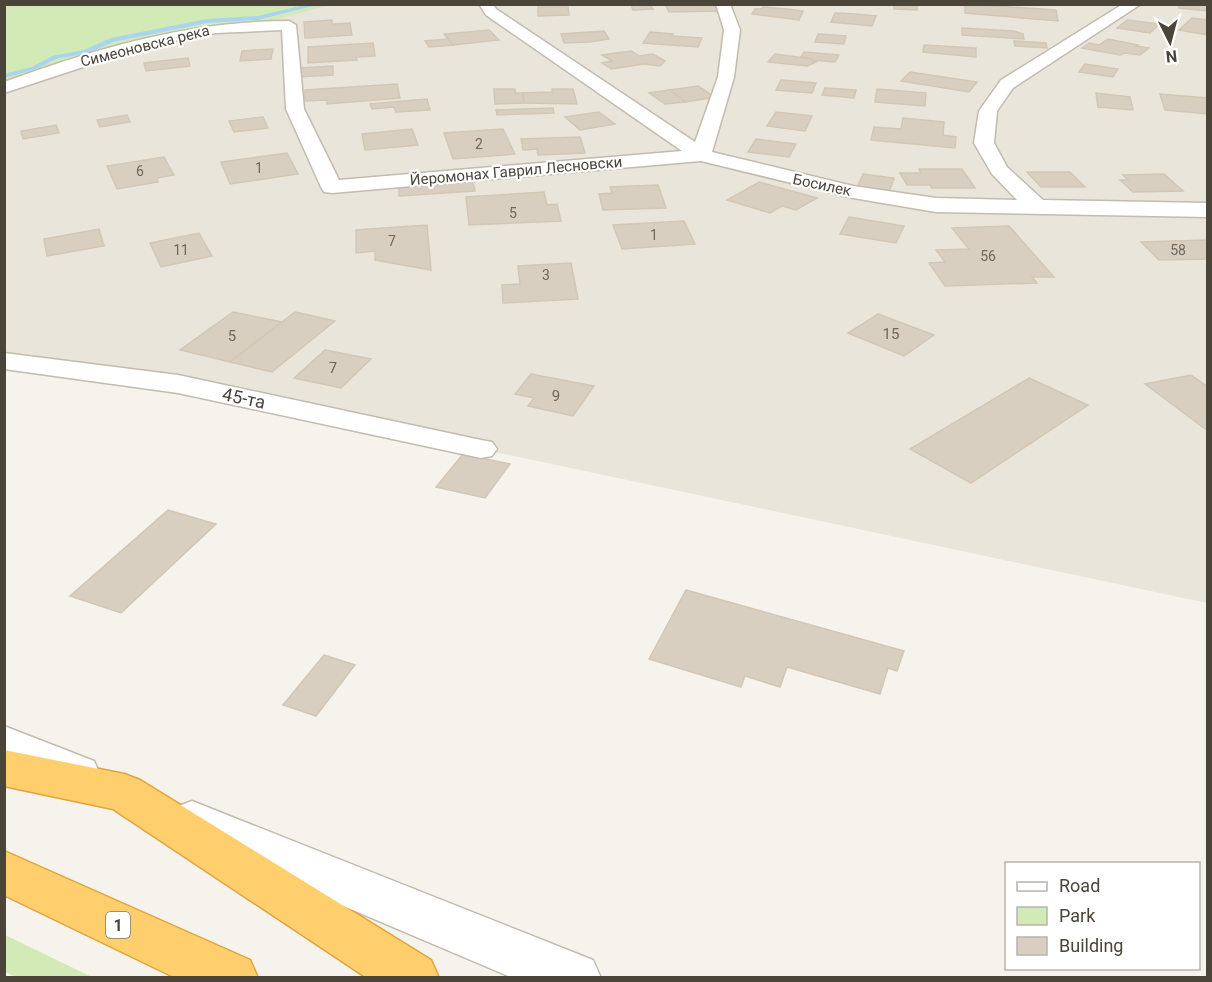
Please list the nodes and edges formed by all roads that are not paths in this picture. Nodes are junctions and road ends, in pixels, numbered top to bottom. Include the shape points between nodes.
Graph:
1 (486, 4) edge
2 (723, 4) edge
3 (1134, 4) edge
4 (4, 88) edge
5 (701, 155) junction
6 (332, 187) joint
7 (1038, 208) junction
8 (1208, 210) edge
9 (4, 361) edge
10 (481, 449) dead end
11 (4, 743) edge
12 (4, 768) edge
13 (124, 793) junction
14 (4, 873) edge
15 (232, 978) edge
16 (413, 978) edge
17 (575, 978) edge

1 - 5 street, Босилек via 492,12
2 - 5 street via 732,30 726,76
3 - 7 street via 1006,84 988,111 984,142 999,170
4 - 6 street, Симеоновска река via 109,52 200,30 289,25 295,109
5 - 6 street, Йеромонах Гаврил Лесновски
5 - 7 street, Босилек via 853,192 936,205
7 - 8 street, Босилек
9 - 10 street, 45-та via 178,384
11 - 13 street
12 - 13 highway
13 - 16 highway
13 - 17 street
14 - 15 highway, 1

